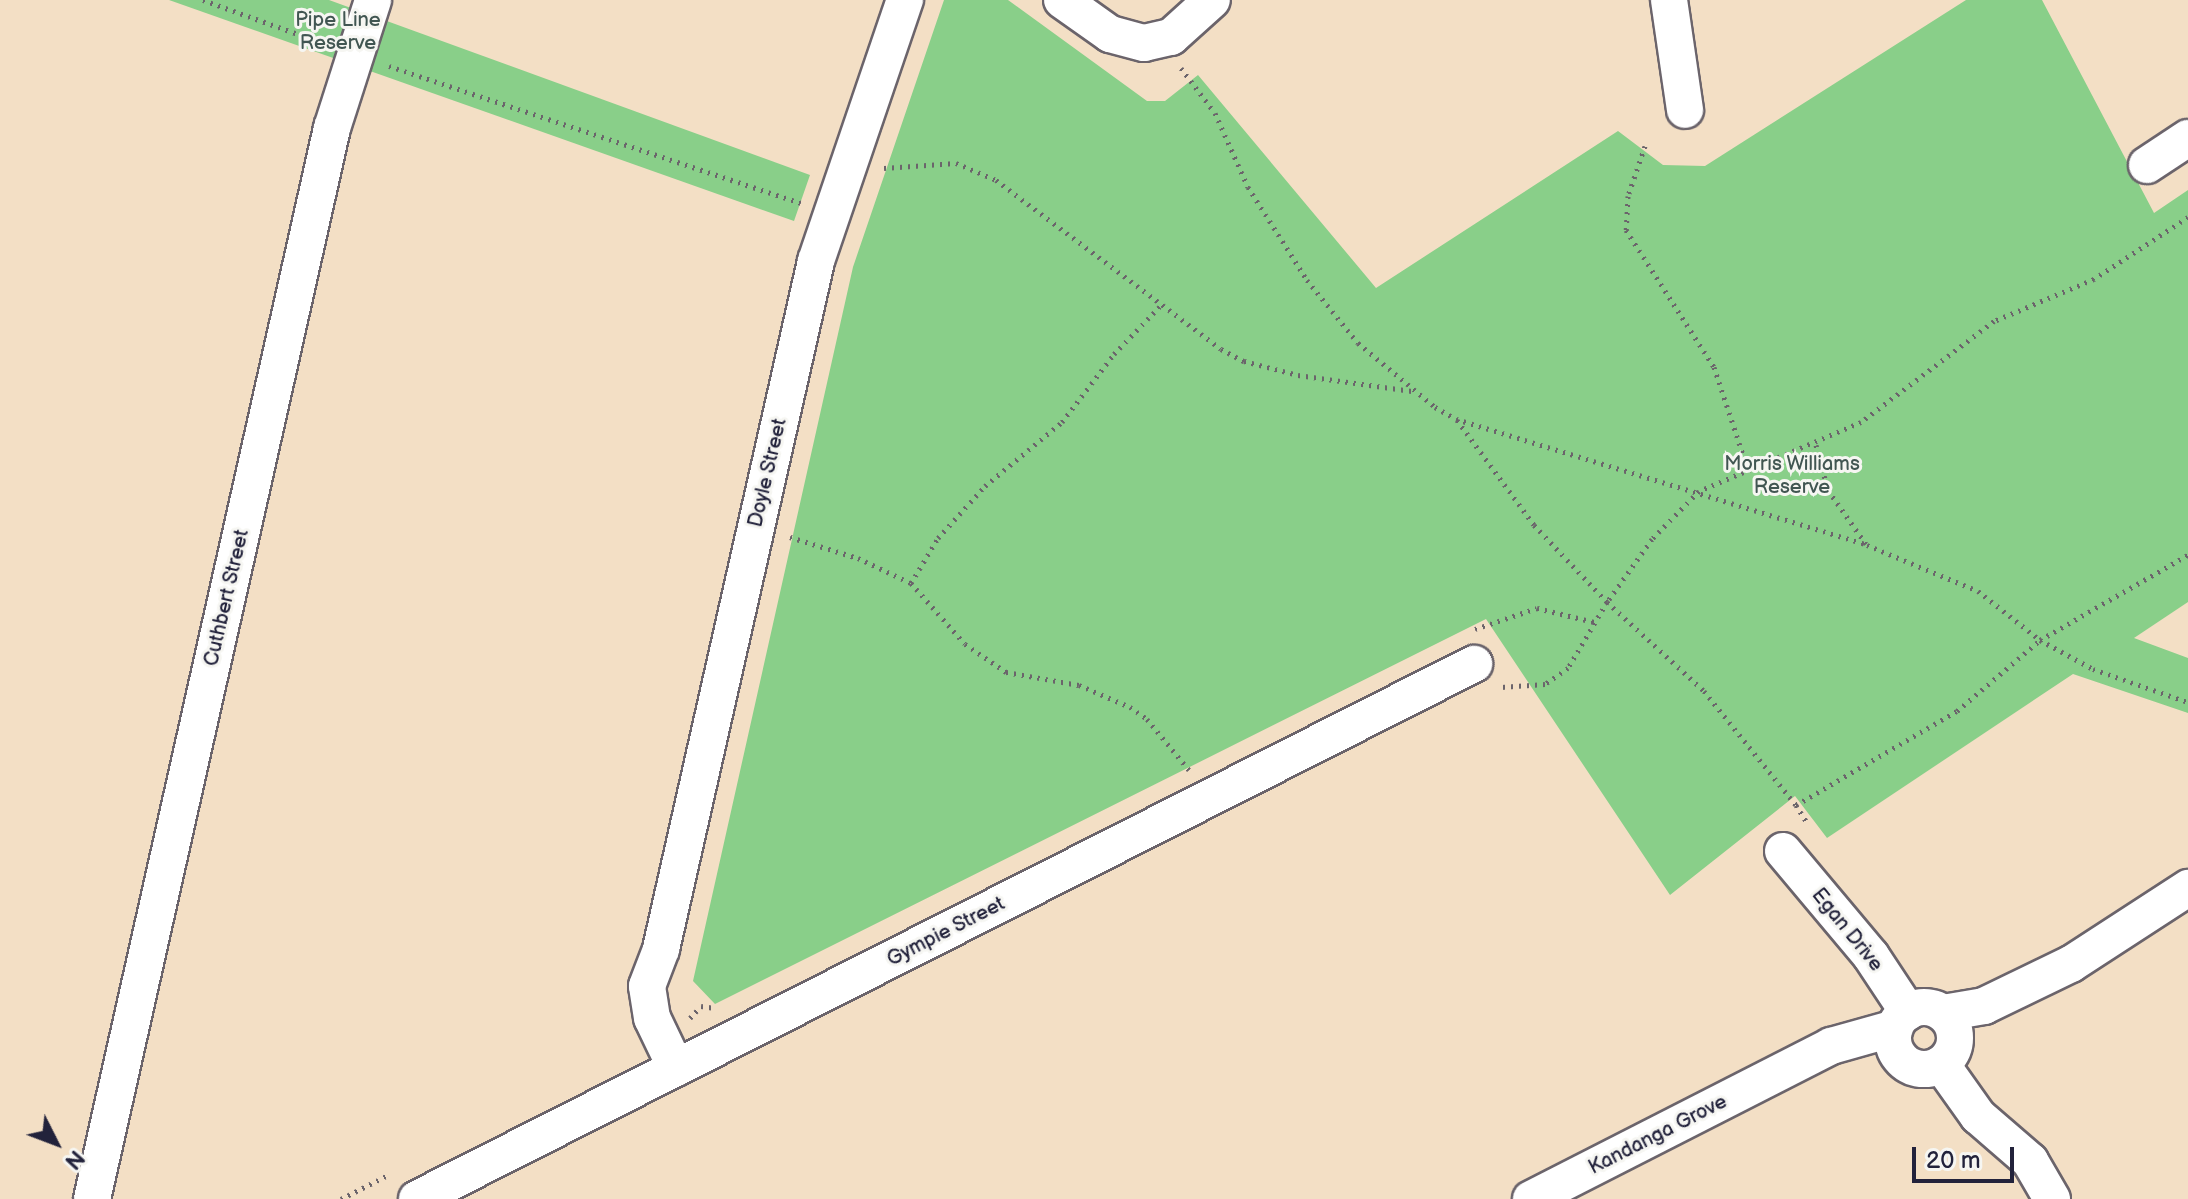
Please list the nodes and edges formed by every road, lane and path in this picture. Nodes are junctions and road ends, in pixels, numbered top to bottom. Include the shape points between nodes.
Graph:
1 (373, 0) edge
2 (1062, 0) edge
3 (1212, 0) edge
4 (1669, 0) edge
5 (903, 2) edge
6 (1158, 41) junction
7 (1685, 110) dead end
8 (2188, 138) edge
9 (1645, 146) dead end
10 (2147, 165) dead end
11 (2188, 217) edge
12 (1164, 302) dead end
13 (1456, 419) junction
14 (1816, 445) junction
15 (1747, 467) junction
16 (1699, 491) junction
17 (755, 527) junction
18 (1867, 545) junction
19 (2188, 555) edge
20 (911, 583) junction
21 (1607, 602) junction
22 (2040, 640) junction
23 (1486, 675) joint
24 (2188, 702) edge
25 (1190, 771) dead end
26 (1783, 851) dead end
27 (2188, 888) edge
28 (1924, 1037) junction
29 (687, 1063) junction
30 (92, 1199) edge
31 (417, 1199) edge
32 (1531, 1199) edge
33 (2052, 1199) edge

1 - 30 street, Cuthbert Street via 332,128
2 - 6 street via 1110,34 1127,41
3 - 6 street via 1171,37
4 - 7 street
5 - 17 street, Doyle Street via 816,261
6 - 13 path via 1205,97 1248,187 1338,321 1412,391
8 - 10 street
9 - 15 path via 1628,196 1626,230 1714,367
11 - 14 path via 2094,279 1994,321 1872,414
12 - 20 path via 1114,354 1062,422 976,496 938,538
13 - 16 path
13 - 21 path via 1534,525
14 - 15 path
14 - 18 path via 1828,490
15 - 16 path
16 - 18 path
16 - 21 path via 1652,539
17 - 20 path via 840,551
17 - 29 street, Doyle Street via 647,1004
18 - 22 path via 1978,591
19 - 22 path
20 - 25 path via 985,660 1025,678 1079,685 1130,707 1147,719
21 - 22 path via 1704,691 1796,805 1957,711
21 - 23 path via 1568,668 1545,684
22 - 24 path via 2093,669
23 - 29 street, Gympie Street
26 - 28 street, Egan Drive via 1871,956
27 - 28 street, Kandanga Grove via 2071,964
28 - 32 street, Kandanga Grove via 1852,1060 1785,1070
28 - 33 street, Egan Drive via 1978,1116 2030,1161
29 - 31 street, Gympie Street

